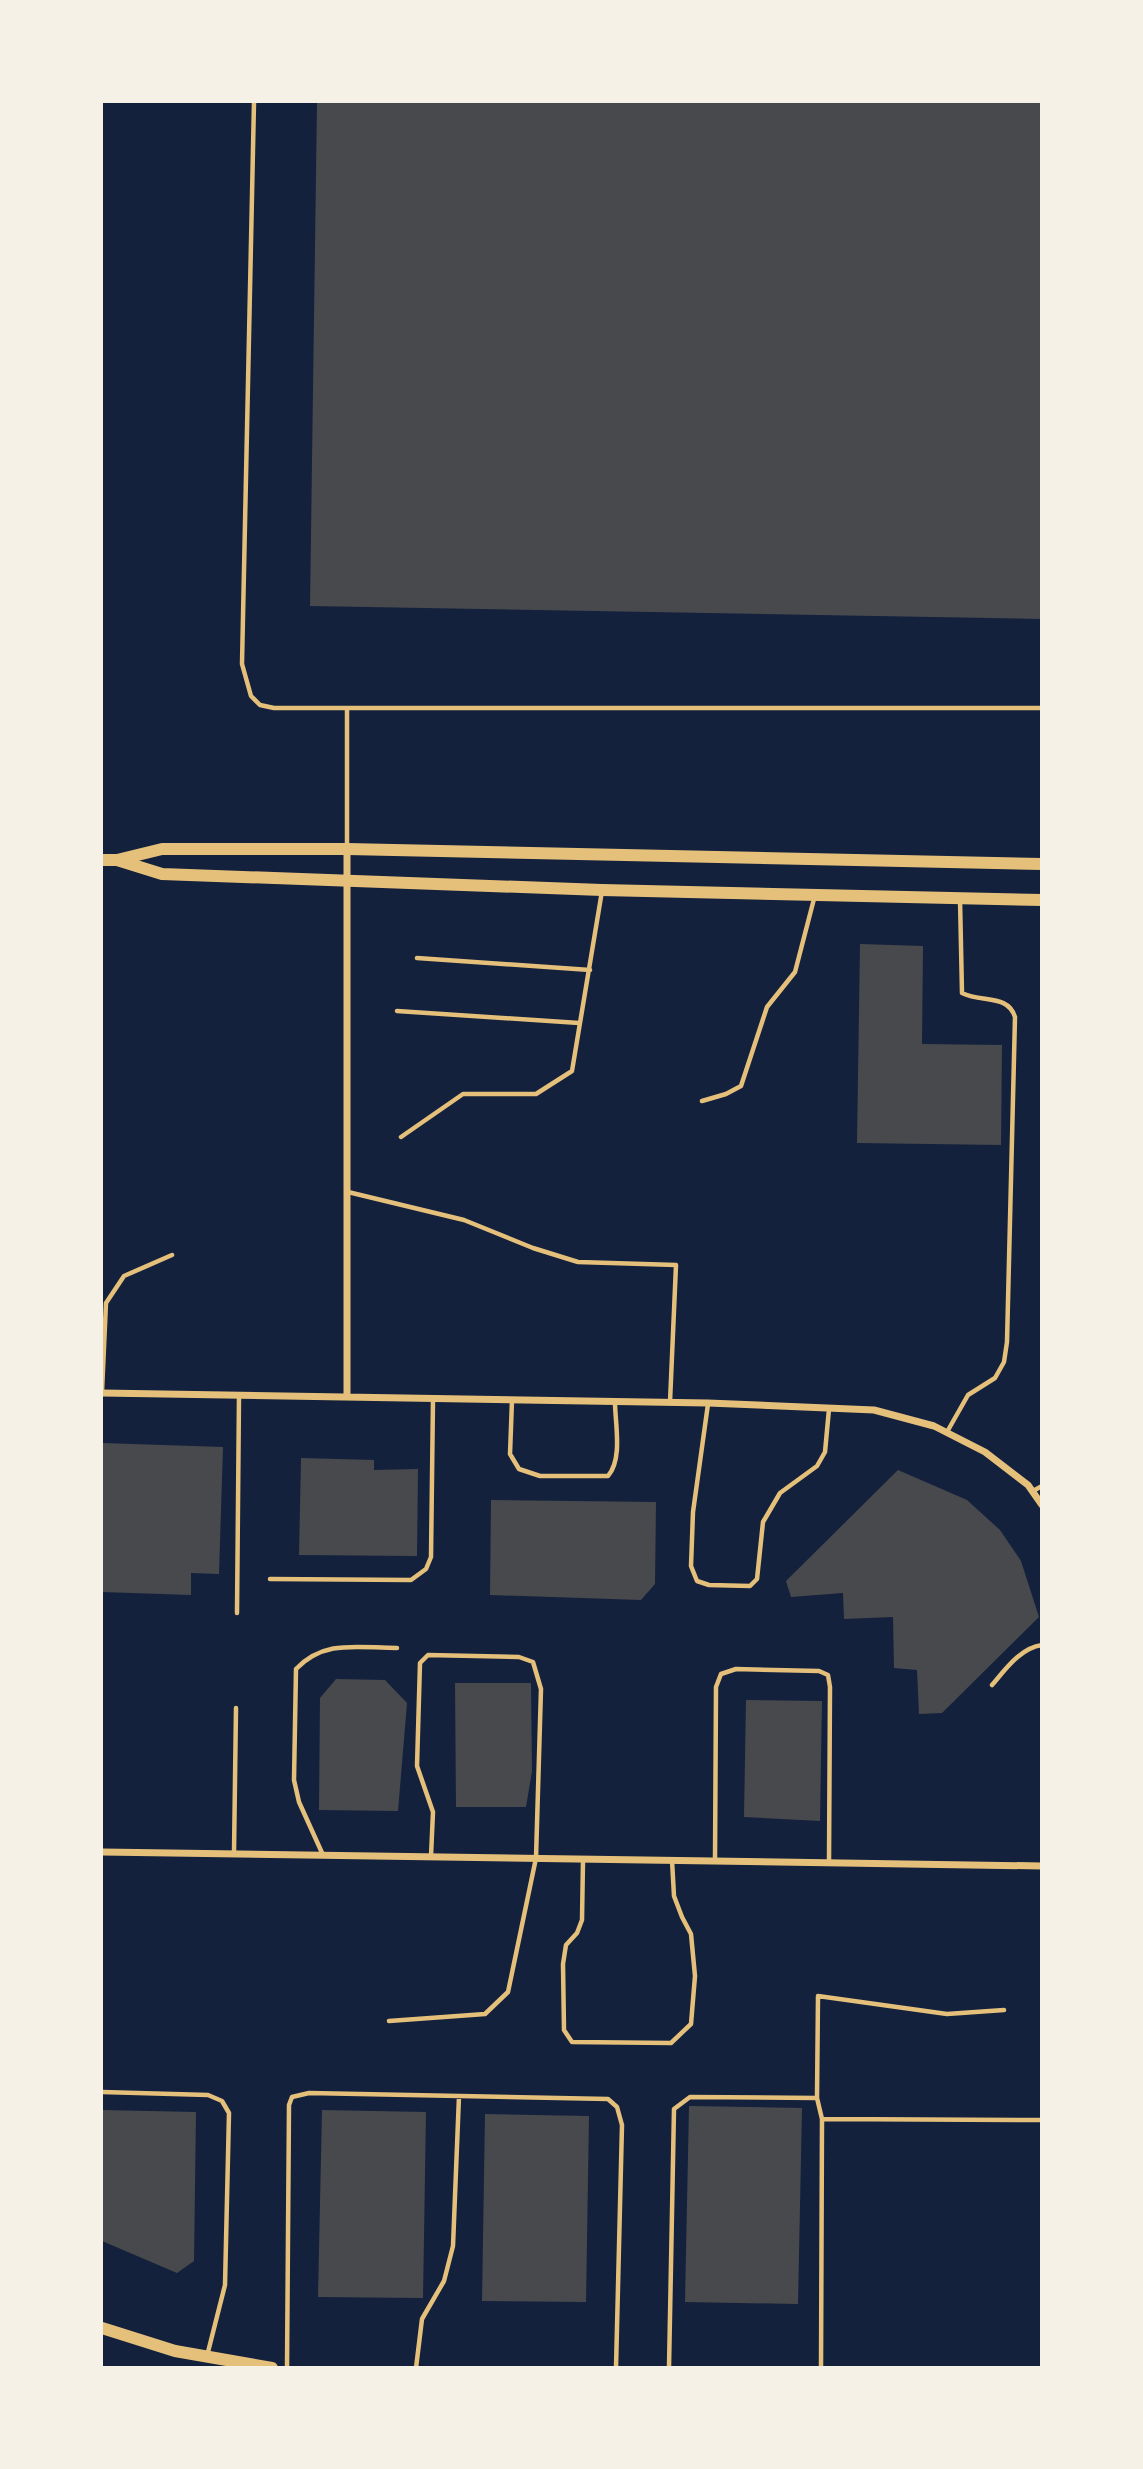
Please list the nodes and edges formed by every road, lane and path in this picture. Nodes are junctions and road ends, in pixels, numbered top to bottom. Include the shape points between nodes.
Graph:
1 (254, 102) edge
2 (346, 708) junction
3 (1041, 708) edge
4 (348, 849) junction
5 (102, 860) edge
6 (117, 860) junction
7 (1041, 864) edge
8 (348, 882) junction
9 (602, 890) junction
10 (815, 895) junction
11 (960, 898) junction
12 (1041, 900) edge
13 (417, 958) dead end
14 (590, 970) junction
15 (397, 1012) dead end
16 (579, 1023) junction
17 (702, 1101) dead end
18 (401, 1137) dead end
19 (348, 1192) junction
20 (172, 1255) dead end
21 (102, 1394) edge
22 (239, 1396) junction
23 (346, 1397) junction
24 (433, 1398) junction
25 (512, 1399) junction
26 (615, 1402) junction
27 (670, 1402) junction
28 (709, 1403) junction
29 (829, 1409) junction
30 (947, 1432) junction
31 (1041, 1486) edge
32 (1033, 1492) junction
33 (1041, 1505) edge
34 (270, 1579) dead end
35 (237, 1613) dead end
36 (1041, 1645) edge
37 (397, 1648) dead end
38 (992, 1685) dead end
39 (236, 1708) dead end
40 (102, 1852) edge
41 (234, 1854) junction
42 (323, 1856) junction
43 (431, 1857) junction
44 (536, 1858) junction
45 (583, 1859) junction
46 (672, 1860) junction
47 (715, 1861) junction
48 (829, 1863) junction
49 (1041, 1866) edge
50 (1004, 2010) dead end
51 (389, 2021) dead end
52 (102, 2092) edge
53 (459, 2096) junction
54 (817, 2098) junction
55 (822, 2119) junction
56 (1041, 2119) edge
57 (102, 2328) edge
58 (207, 2356) junction
59 (223, 2363) edge
60 (272, 2368) edge
61 (287, 2368) edge
62 (415, 2368) edge
63 (616, 2368) edge
64 (669, 2368) edge
65 (821, 2368) edge

1 - 2 lane via 242,664 251,696 260,705
2 - 3 lane
2 - 4 lane
4 - 6 street via 162,849
4 - 7 street
4 - 8 street
5 - 6 street
6 - 8 street via 162,874
8 - 9 street
8 - 19 street
9 - 10 street
9 - 14 lane
10 - 11 street
10 - 17 lane via 795,972 767,1007 741,1086
11 - 12 street
11 - 30 lane via 962,993 1006,1002 1015,1017 1004,1362 995,1378 968,1395
13 - 14 lane
14 - 16 lane
15 - 16 lane
16 - 18 lane via 572,1071 536,1094 463,1094
19 - 23 street
19 - 27 lane via 464,1220 578,1262 676,1265
20 - 21 lane via 124,1276 106,1303
21 - 22 street
22 - 23 street
22 - 35 lane
23 - 24 street
24 - 25 street
24 - 34 lane via 431,1557 426,1569 411,1580
25 - 26 street
25 - 26 lane via 510,1454 519,1469 540,1476 608,1476 616,1455
26 - 27 street
27 - 28 street
28 - 29 street
28 - 29 lane via 693,1512 691,1566 697,1581 709,1585 750,1586 757,1579 763,1522 780,1493 817,1466 825,1452
29 - 30 street via 874,1410
30 - 32 street via 985,1451
31 - 32 lane
32 - 33 street
36 - 38 lane via 1013,1660
37 - 42 lane via 330,1648 315,1652 296,1669 294,1780
39 - 41 lane
40 - 41 street
41 - 42 street
42 - 43 street
43 - 44 street
43 - 44 lane via 433,1812 417,1766 420,1663 428,1655 519,1657 533,1662 541,1689
44 - 45 street
44 - 51 lane via 508,1992 485,2014
45 - 46 street
45 - 46 lane via 582,1920 566,1945 563,1964 564,2030 572,2042 671,2043 691,2024 695,1976 691,1934 674,1896
46 - 47 street
47 - 48 street
47 - 48 lane via 716,1687 721,1674 736,1669 828,1675
48 - 49 street
50 - 54 lane via 947,2014 818,1996
52 - 58 lane via 208,2095 222,2101 229,2113 225,2285
53 - 61 lane via 309,2093 292,2097
53 - 62 lane via 453,2246 444,2281 422,2319
53 - 63 lane via 608,2099 617,2107 622,2125
54 - 55 lane
54 - 64 lane via 690,2097 674,2109
55 - 56 lane
55 - 65 lane
57 - 58 street
58 - 59 street
59 - 60 street

